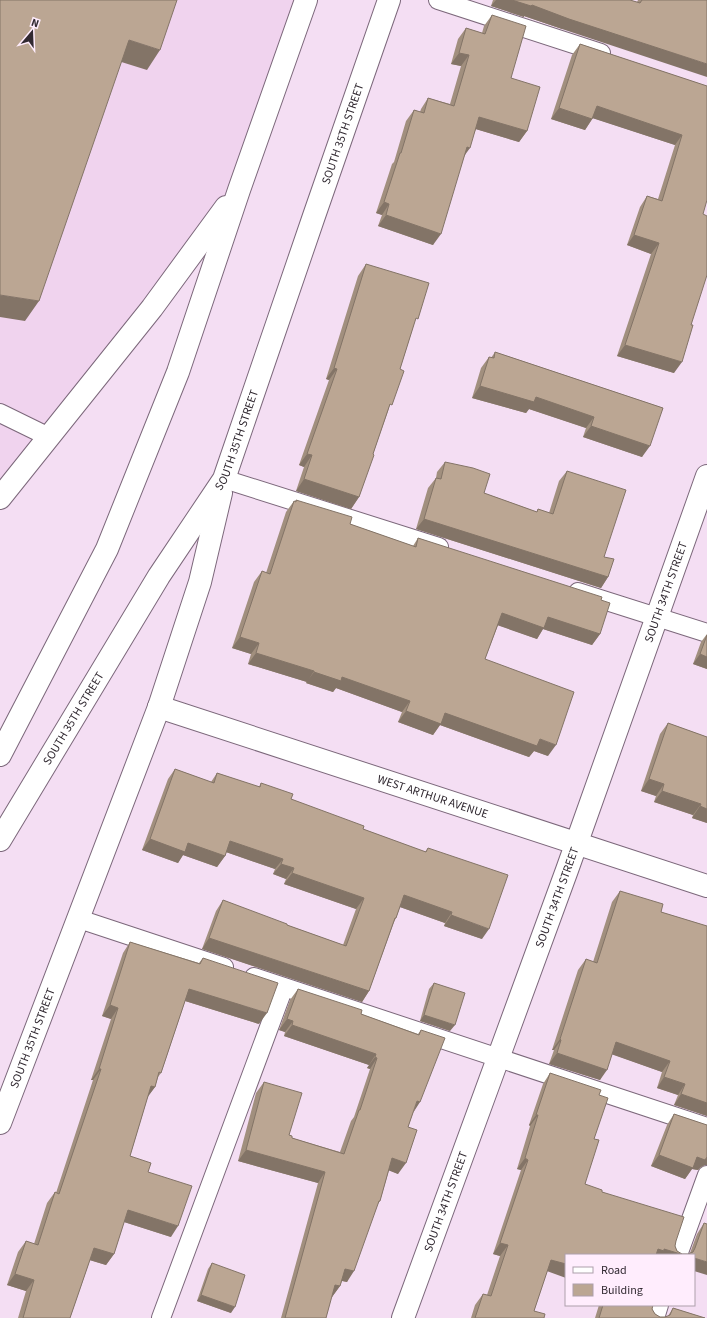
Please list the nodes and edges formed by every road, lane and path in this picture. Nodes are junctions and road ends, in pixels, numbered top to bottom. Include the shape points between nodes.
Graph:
1 (306, 0) edge
2 (389, 0) edge
3 (438, 0) edge
4 (617, 59) edge
5 (239, 190) junction
6 (0, 413) edge
7 (49, 436) junction
8 (707, 476) edge
9 (224, 479) junction
10 (0, 498) edge
11 (456, 553) edge
12 (561, 586) edge
13 (657, 616) junction
14 (707, 633) edge
15 (159, 707) junction
16 (0, 754) edge
17 (0, 840) edge
18 (576, 844) junction
19 (707, 886) edge
20 (79, 919) junction
21 (284, 987) junction
22 (497, 1058) junction
23 (0, 1123) edge
24 (707, 1127) edge
25 (707, 1175) edge
26 (678, 1254) edge
27 (659, 1306) edge
28 (161, 1318) edge
29 (403, 1318) edge
30 (655, 1318) edge

1 - 5 main road
2 - 9 main road, SOUTH 35TH STREET
3 - 4 lane
5 - 7 main road via 152,308
5 - 16 main road via 178,372 107,549
6 - 7 lane
7 - 10 main road
8 - 13 main road, SOUTH 34TH STREET
9 - 11 lane
9 - 15 main road, SOUTH 35TH STREET via 200,582
9 - 17 main road, SOUTH 35TH STREET via 159,576
12 - 13 lane
13 - 14 lane
13 - 18 main road, SOUTH 34TH STREET
15 - 18 main road, WEST ARTHUR AVENUE
15 - 20 main road, SOUTH 35TH STREET
18 - 19 main road, WEST ARTHUR AVENUE
18 - 22 main road, SOUTH 34TH STREET
20 - 21 lane
20 - 23 main road, SOUTH 35TH STREET
21 - 22 lane
21 - 28 lane
22 - 24 lane
22 - 29 main road, SOUTH 34TH STREET
25 - 26 lane
27 - 30 lane

